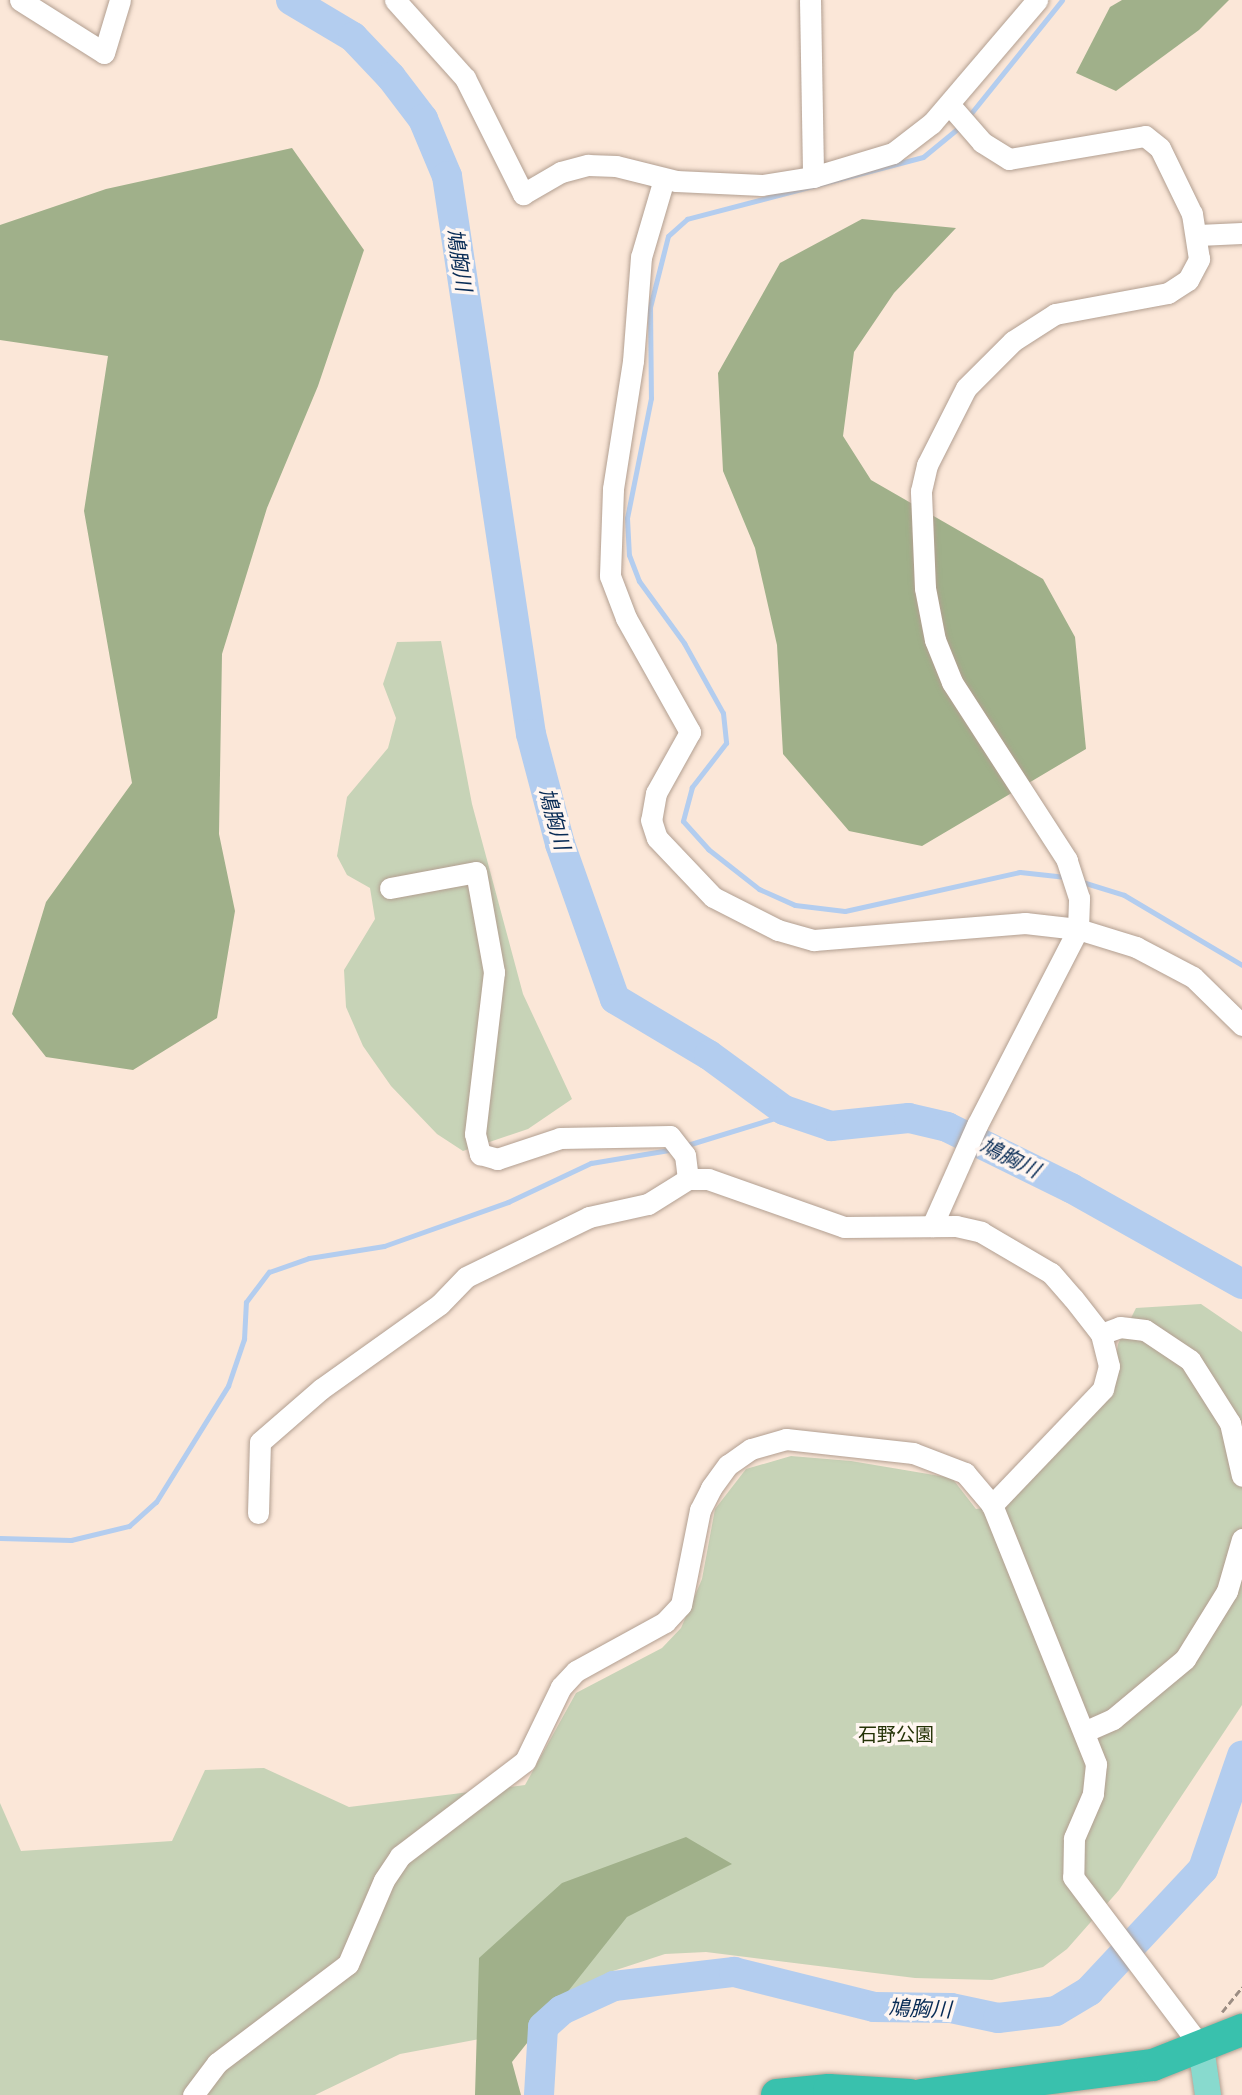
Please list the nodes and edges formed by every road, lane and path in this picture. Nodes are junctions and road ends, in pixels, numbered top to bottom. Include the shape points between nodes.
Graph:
1 (20, 0) edge
2 (120, 0) edge
3 (395, 0) edge
4 (810, 0) edge
5 (1037, 0) edge
6 (949, 104) junction
7 (813, 177) junction
8 (664, 179) junction
9 (1242, 233) edge
10 (1198, 235) junction
11 (390, 888) dead end
12 (1078, 929) junction
13 (1242, 1025) edge
14 (688, 1180) junction
15 (932, 1226) junction
16 (1101, 1334) junction
17 (1242, 1476) edge
18 (992, 1505) junction
19 (258, 1513) dead end
20 (1242, 1539) edge
21 (1086, 1731) junction
22 (1242, 2030) edge
23 (1201, 2047) junction
24 (193, 2095) edge
25 (777, 2095) edge
26 (910, 2095) edge
27 (921, 2095) edge
28 (1208, 2095) edge

1 - 2 street via 104,53
3 - 8 street via 465,78 523,194 561,172 588,165 615,166
4 - 7 street
5 - 6 street
6 - 7 street via 904,148
6 - 10 street via 982,142 1009,159 1145,136 1160,148
7 - 8 street via 762,185
8 - 12 street via 641,257 633,361 613,489 610,576 626,618 690,732 656,793 651,820 657,838 713,897 756,921 814,940 1025,923
9 - 10 street
10 - 12 street via 1199,259 1188,279 1168,293 1055,314 988,364 966,388 927,465 921,491 925,588 935,640 952,682 1067,860 1079,898
11 - 14 street via 476,872 494,972 475,1134 480,1154 497,1158 559,1138 670,1136 685,1155
12 - 13 street via 1136,947 1193,976
12 - 15 street via 977,1125
14 - 15 street via 742,1187 844,1227
14 - 19 street via 648,1204 589,1217 466,1277 440,1304 321,1389 260,1442
15 - 16 street via 956,1226 1004,1242 1051,1273
16 - 17 street via 1119,1327 1145,1330 1190,1360 1230,1423
16 - 18 street via 1109,1366 1103,1389
18 - 21 street
18 - 24 street via 965,1473 913,1453 786,1439 751,1450 727,1465 700,1510 681,1605 648,1636 576,1671 561,1687 525,1761 400,1856 384,1880 348,1964 217,2063
20 - 21 street via 1227,1591 1185,1659 1112,1719
21 - 23 street via 1096,1764 1093,1794 1070,1862 1086,1894
22 - 23 highway
23 - 27 highway via 1153,2066
23 - 28 main road
25 - 26 highway via 829,2090

